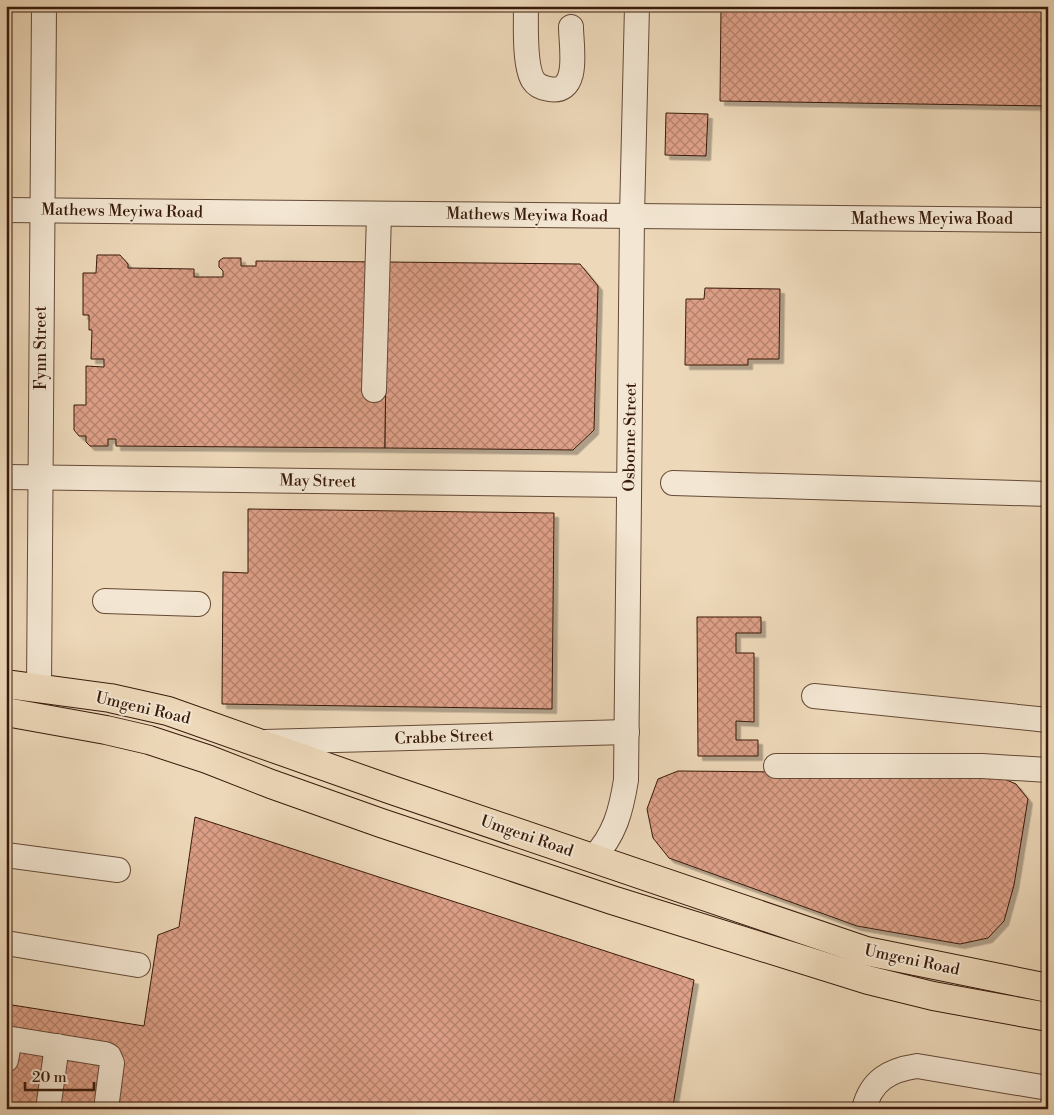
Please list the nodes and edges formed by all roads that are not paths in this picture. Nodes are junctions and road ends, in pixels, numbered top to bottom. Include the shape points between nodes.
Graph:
1 (44, 6) edge
2 (526, 6) edge
3 (637, 6) edge
4 (571, 27) dead end
5 (6, 210) edge
6 (41, 210) junction
7 (379, 214) junction
8 (632, 216) junction
9 (1048, 220) edge
10 (374, 390) dead end
11 (6, 477) edge
12 (42, 478) junction
13 (673, 483) dead end
14 (629, 485) junction
15 (1048, 494) edge
16 (105, 601) dead end
17 (198, 604) dead end
18 (6, 684) edge
19 (39, 689) junction
20 (814, 696) dead end
21 (6, 712) edge
22 (1048, 720) edge
23 (627, 732) junction
24 (260, 742) junction
25 (776, 766) dead end
26 (1048, 770) edge
27 (6, 855) edge
28 (592, 858) junction
29 (118, 870) dead end
30 (6, 943) edge
31 (138, 965) dead end
32 (1048, 988) edge
33 (1048, 1017) edge
34 (8, 1046) edge
35 (57, 1046) junction
36 (1048, 1088) edge
37 (48, 1109) edge
38 (106, 1109) edge
39 (864, 1109) edge

1 - 6 street, Fynn Street
2 - 4 street via 528,65 533,81 543,88 553,90 569,83 572,72
3 - 8 street, Osborne Street
5 - 6 street, Mathews Meyiwa Road
6 - 7 street, Mathews Meyiwa Road
6 - 12 street, Fynn Street
7 - 8 street, Mathews Meyiwa Road
7 - 10 street
8 - 9 street, Mathews Meyiwa Road
8 - 14 street, Osborne Street
11 - 12 street, May Street
12 - 14 street, May Street
12 - 19 street, Fynn Street
13 - 15 street
14 - 23 street, Osborne Street
16 - 17 street
18 - 19 main road, Umgeni Road
19 - 24 main road, Umgeni Road via 110,698 168,711
20 - 22 street
21 - 33 main road, Umgeni Road via 149,740 381,823 868,980 932,996
23 - 24 street, Crabbe Street
23 - 28 street, Osborne Street via 622,806 614,829
24 - 28 main road, Umgeni Road
25 - 26 street via 982,766
27 - 29 street
28 - 32 main road, Umgeni Road via 866,951
30 - 31 street
34 - 35 street
35 - 37 street
35 - 38 street via 109,1056 112,1063
36 - 39 street via 918,1066 898,1069 877,1082 867,1096

